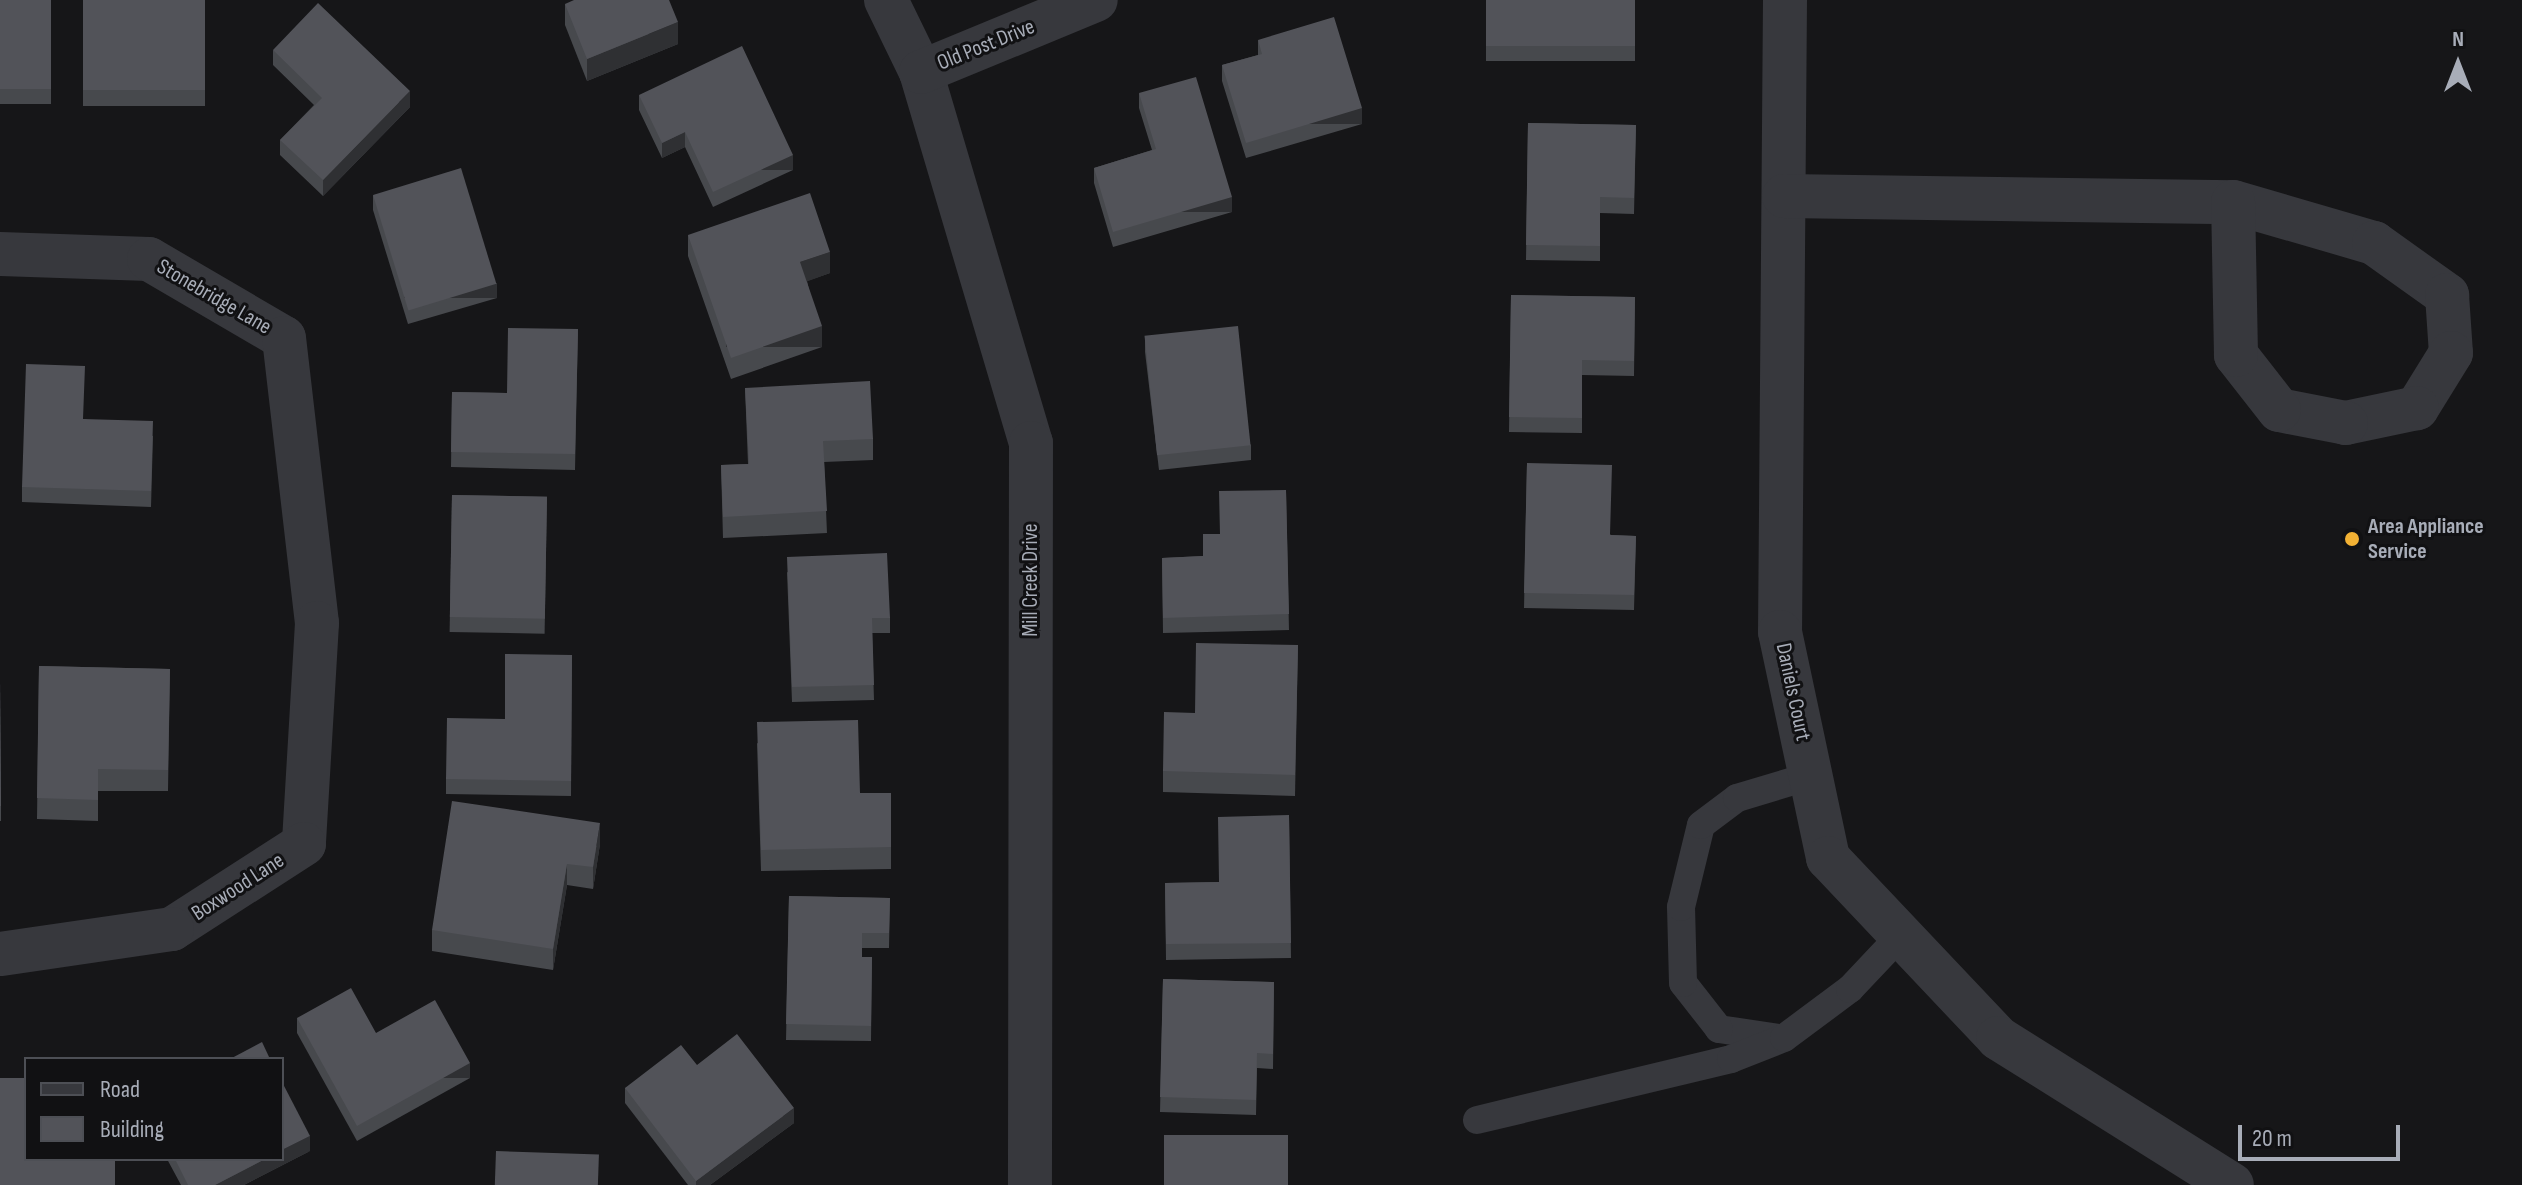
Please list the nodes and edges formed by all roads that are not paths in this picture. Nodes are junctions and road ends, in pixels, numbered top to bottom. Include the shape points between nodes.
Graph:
1 (886, 0) edge
2 (1096, 0) edge
3 (1785, 0) edge
4 (921, 72) junction
5 (1784, 196) junction
6 (2233, 202) junction
7 (0, 254) edge
8 (317, 623) joint
9 (1810, 776) junction
10 (1901, 935) junction
11 (0, 954) edge
12 (1784, 1038) junction
13 (1477, 1120) dead end
14 (1030, 1185) edge
15 (2232, 1185) edge

1 - 4 street, Mill Creek Drive
2 - 4 street, Old Post Drive
3 - 5 street, Daniels Court
4 - 14 street, Mill Creek Drive via 1031,443
5 - 6 street
5 - 9 street, Daniels Court via 1780,632
6 - 6 street via 2236,355 2279,410 2346,423 2417,408 2451,353 2447,295 2374,243
7 - 8 street, Stonebridge Lane via 149,259 284,338
8 - 11 street, Boxwood Lane via 304,844 172,929
9 - 10 street, Daniels Court via 1828,858
9 - 12 lane via 1737,798 1701,825 1681,907 1683,983 1719,1029
10 - 12 lane via 1850,989
10 - 15 street, Daniels Court via 1998,1038
12 - 13 lane via 1731,1059

